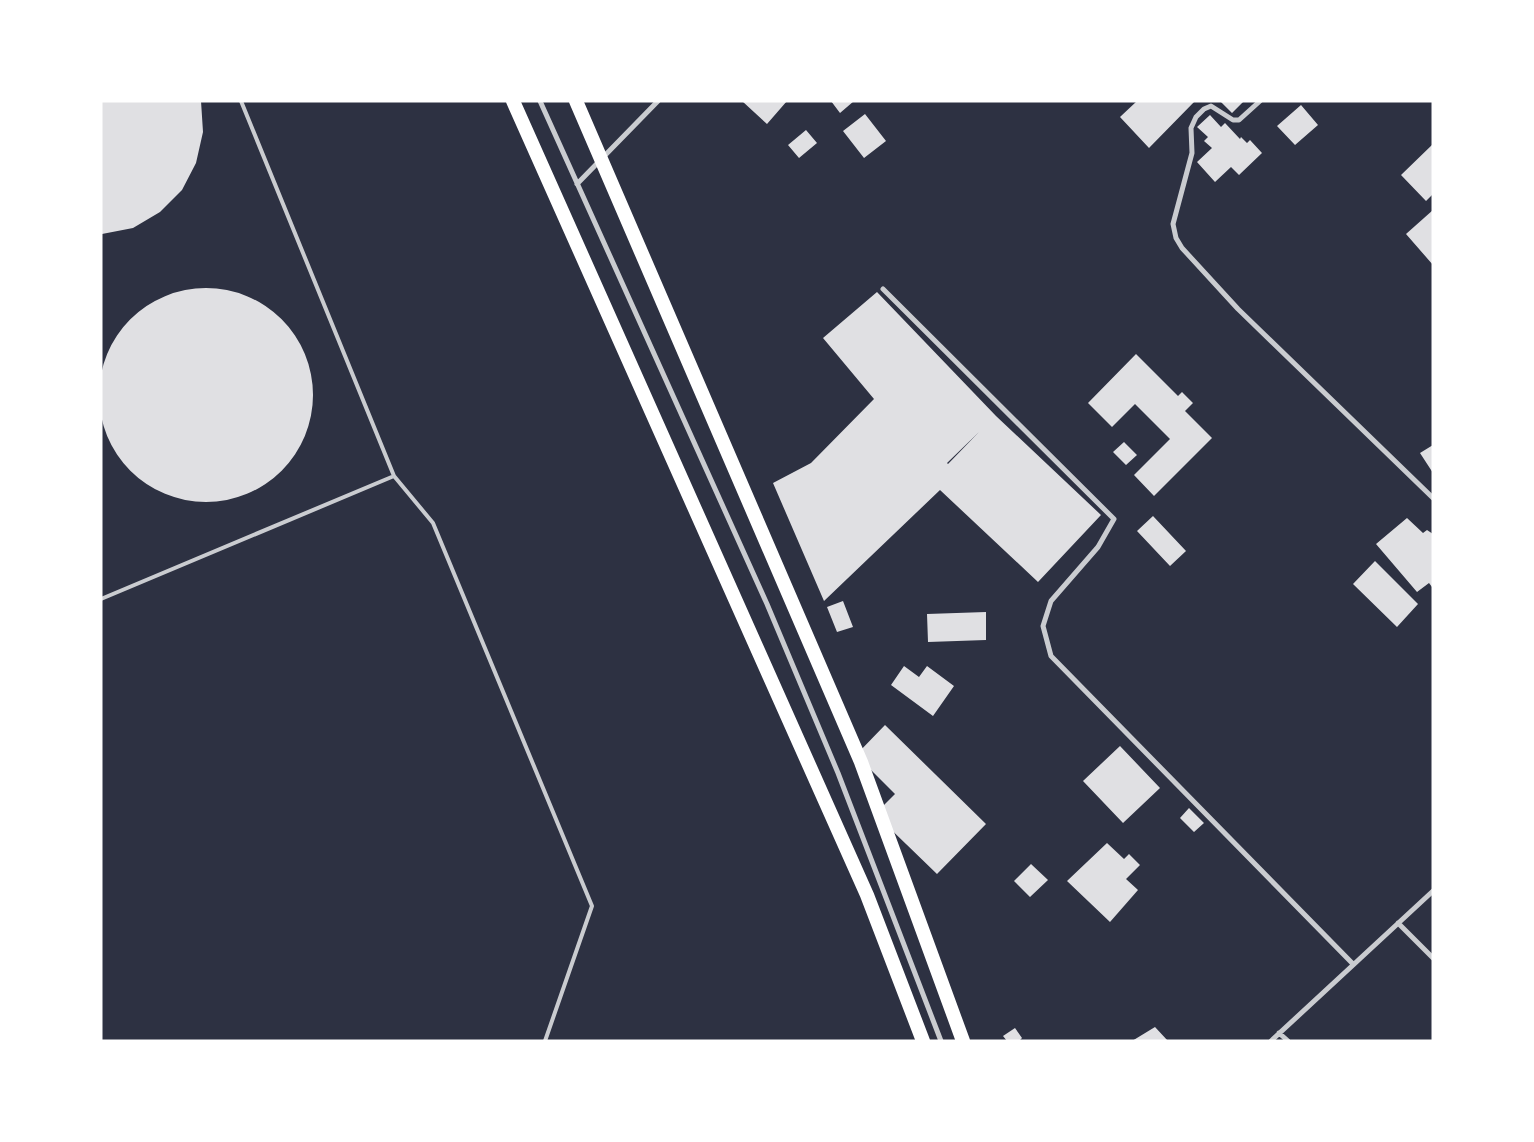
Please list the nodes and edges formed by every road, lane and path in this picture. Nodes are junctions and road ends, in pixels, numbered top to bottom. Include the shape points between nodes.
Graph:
1 (241, 101) edge
2 (513, 101) edge
3 (540, 101) edge
4 (576, 101) edge
5 (658, 101) edge
6 (1260, 101) edge
7 (578, 184) junction
8 (883, 289) dead end
9 (394, 476) junction
10 (1433, 498) edge
11 (101, 599) edge
12 (1433, 891) edge
13 (1398, 923) junction
14 (1433, 958) edge
15 (1353, 964) junction
16 (1279, 1033) junction
17 (545, 1041) edge
18 (923, 1041) edge
19 (941, 1041) edge
20 (963, 1041) edge
21 (1271, 1041) edge
22 (1288, 1041) edge

1 - 9 lane
2 - 18 highway via 867,895
3 - 7 street
4 - 20 highway via 861,762
5 - 7 street
6 - 10 street via 1239,120 1211,106 1196,117 1191,128 1192,153 1173,224 1176,238 1238,309
7 - 19 street via 768,604 838,773
8 - 15 street via 1114,519 1098,547 1051,602 1043,626 1050,656
9 - 11 lane
9 - 17 lane via 432,523 592,906
12 - 13 street
13 - 14 street
13 - 15 street
15 - 16 street
16 - 21 street
16 - 22 street

